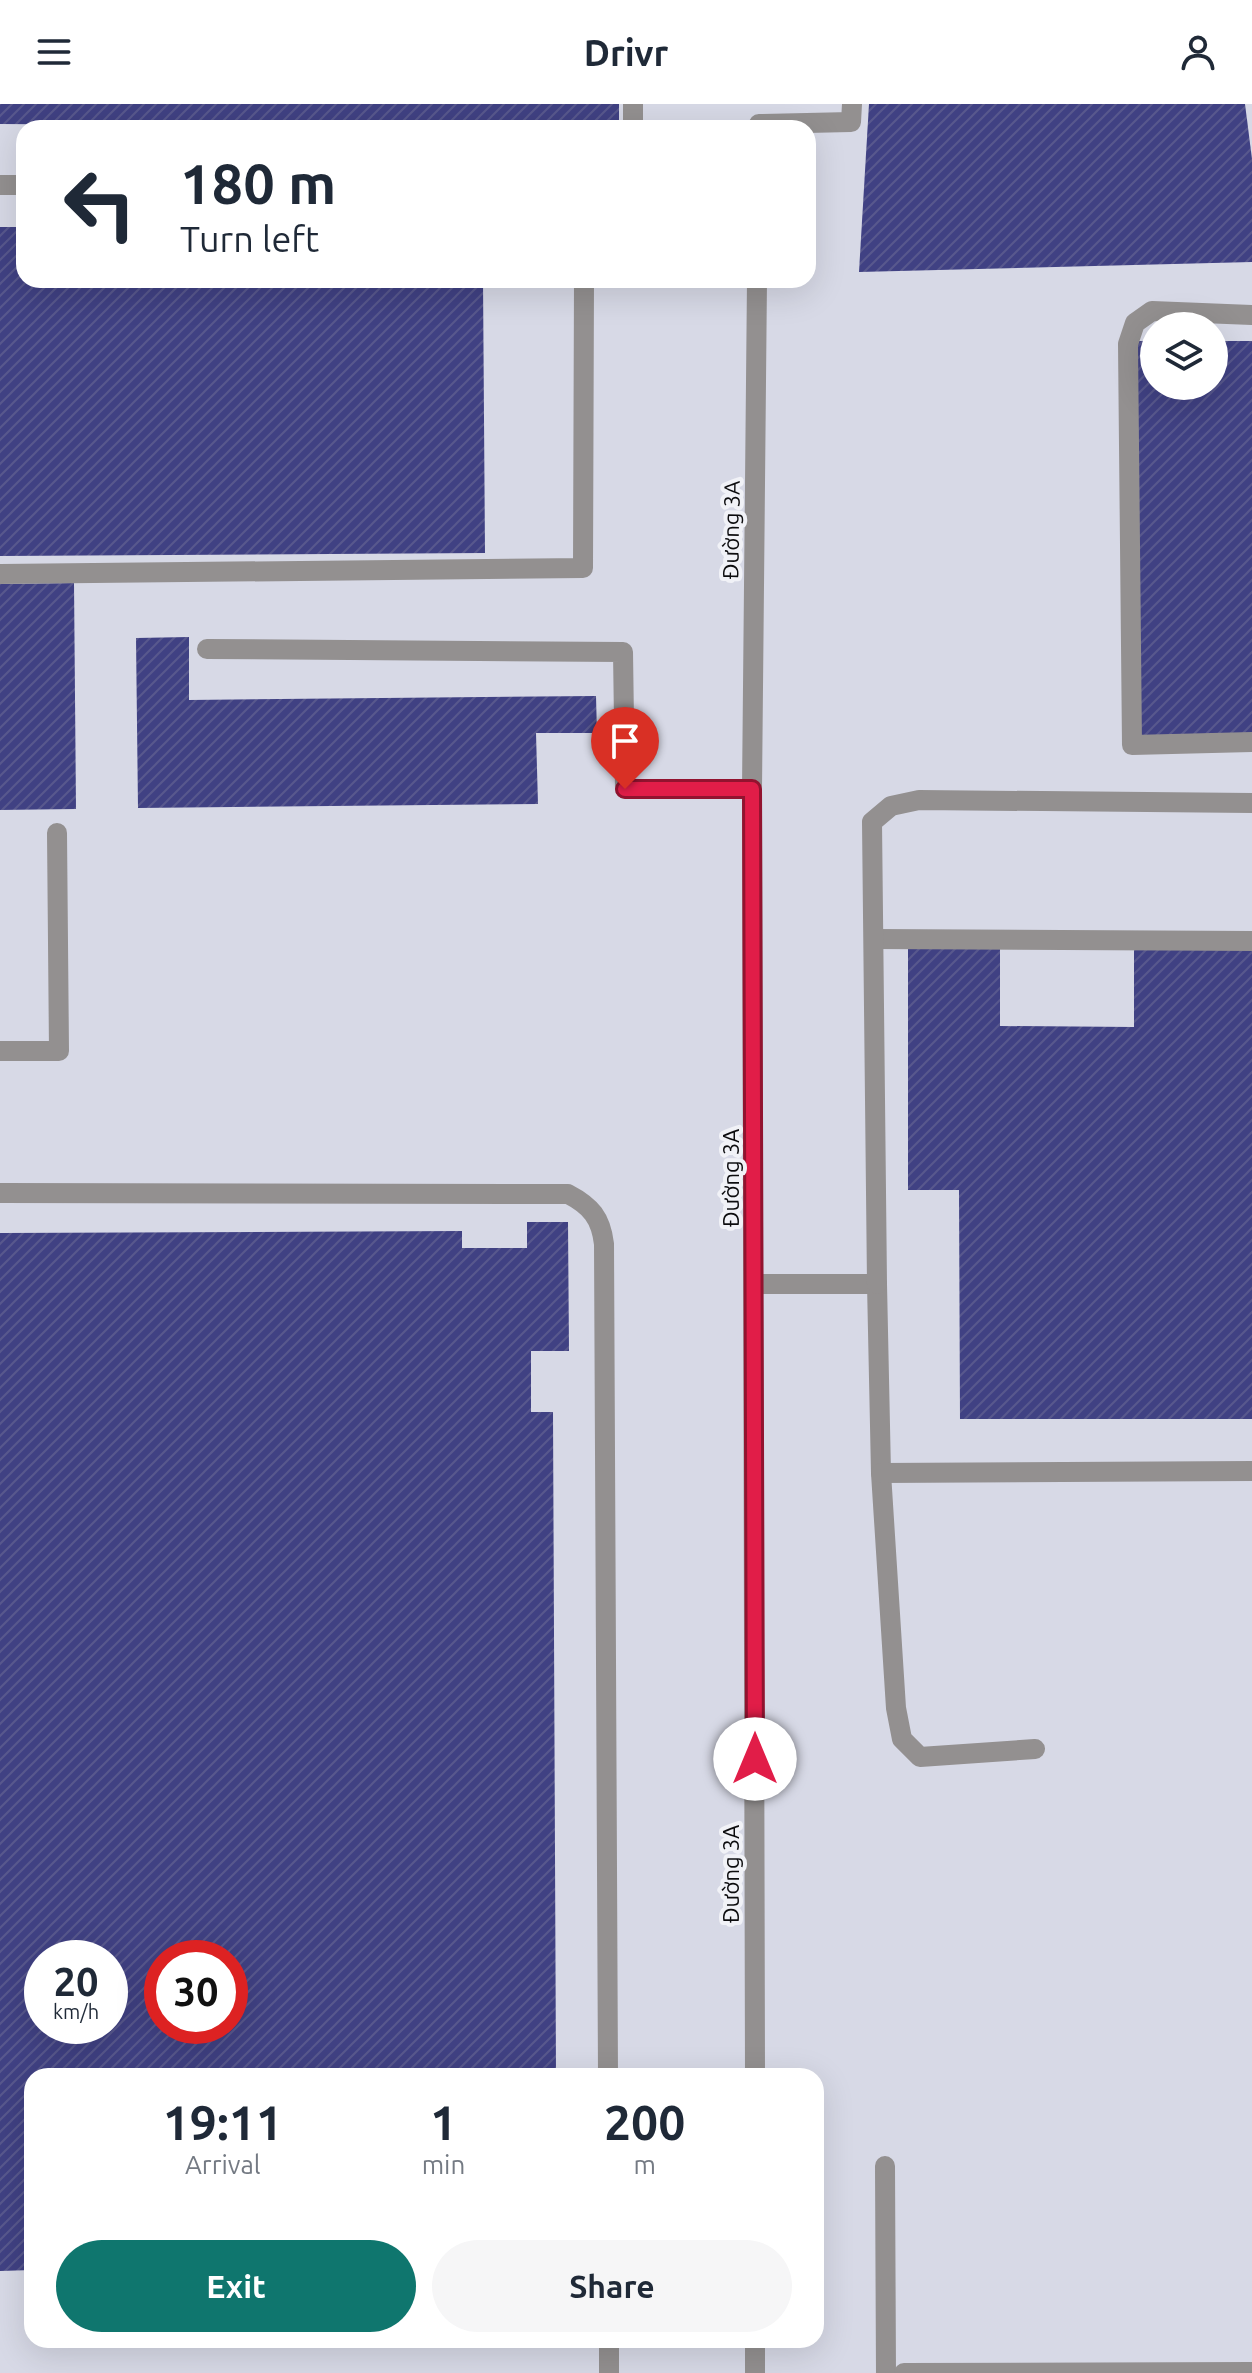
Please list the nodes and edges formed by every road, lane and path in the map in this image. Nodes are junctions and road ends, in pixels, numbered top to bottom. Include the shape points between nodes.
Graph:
1 (852, 104) edge
2 (759, 119) edge
3 (790, 120) edge
4 (816, 121) edge
5 (584, 288) edge
6 (757, 288) edge
7 (1252, 315) edge
8 (0, 574) edge
9 (207, 649) dead end
10 (1252, 742) edge
11 (752, 789) junction
12 (1252, 803) edge
13 (57, 833) dead end
14 (874, 939) junction
15 (1252, 941) edge
16 (0, 1051) edge
17 (0, 1193) edge
18 (755, 1284) junction
19 (877, 1284) junction
20 (1252, 1471) edge
21 (881, 1473) junction
22 (1035, 1749) dead end
23 (608, 2068) edge
24 (755, 2068) edge
25 (885, 2166) dead end
26 (609, 2348) edge
27 (755, 2348) edge
28 (1252, 2372) edge
29 (609, 2373) edge
30 (755, 2373) edge
31 (886, 2373) edge
32 (904, 2373) edge

1 - 4 street via 851,122
2 - 3 street
5 - 8 street via 583,568
6 - 11 street, Đường 3A
7 - 10 street via 1152,311 1135,323 1128,344 1132,745
9 - 11 street via 623,652 625,789
11 - 18 street, Đường 3A
12 - 14 street via 919,800 891,806 872,822
13 - 16 street via 59,1051
14 - 15 street
14 - 19 street
17 - 23 street via 568,1194 595,1213 604,1244
18 - 19 street
18 - 24 street, Đường 3A
19 - 21 street
20 - 21 street
21 - 22 street via 902,1739 920,1757
25 - 31 street
26 - 29 street
27 - 30 street
28 - 32 street

